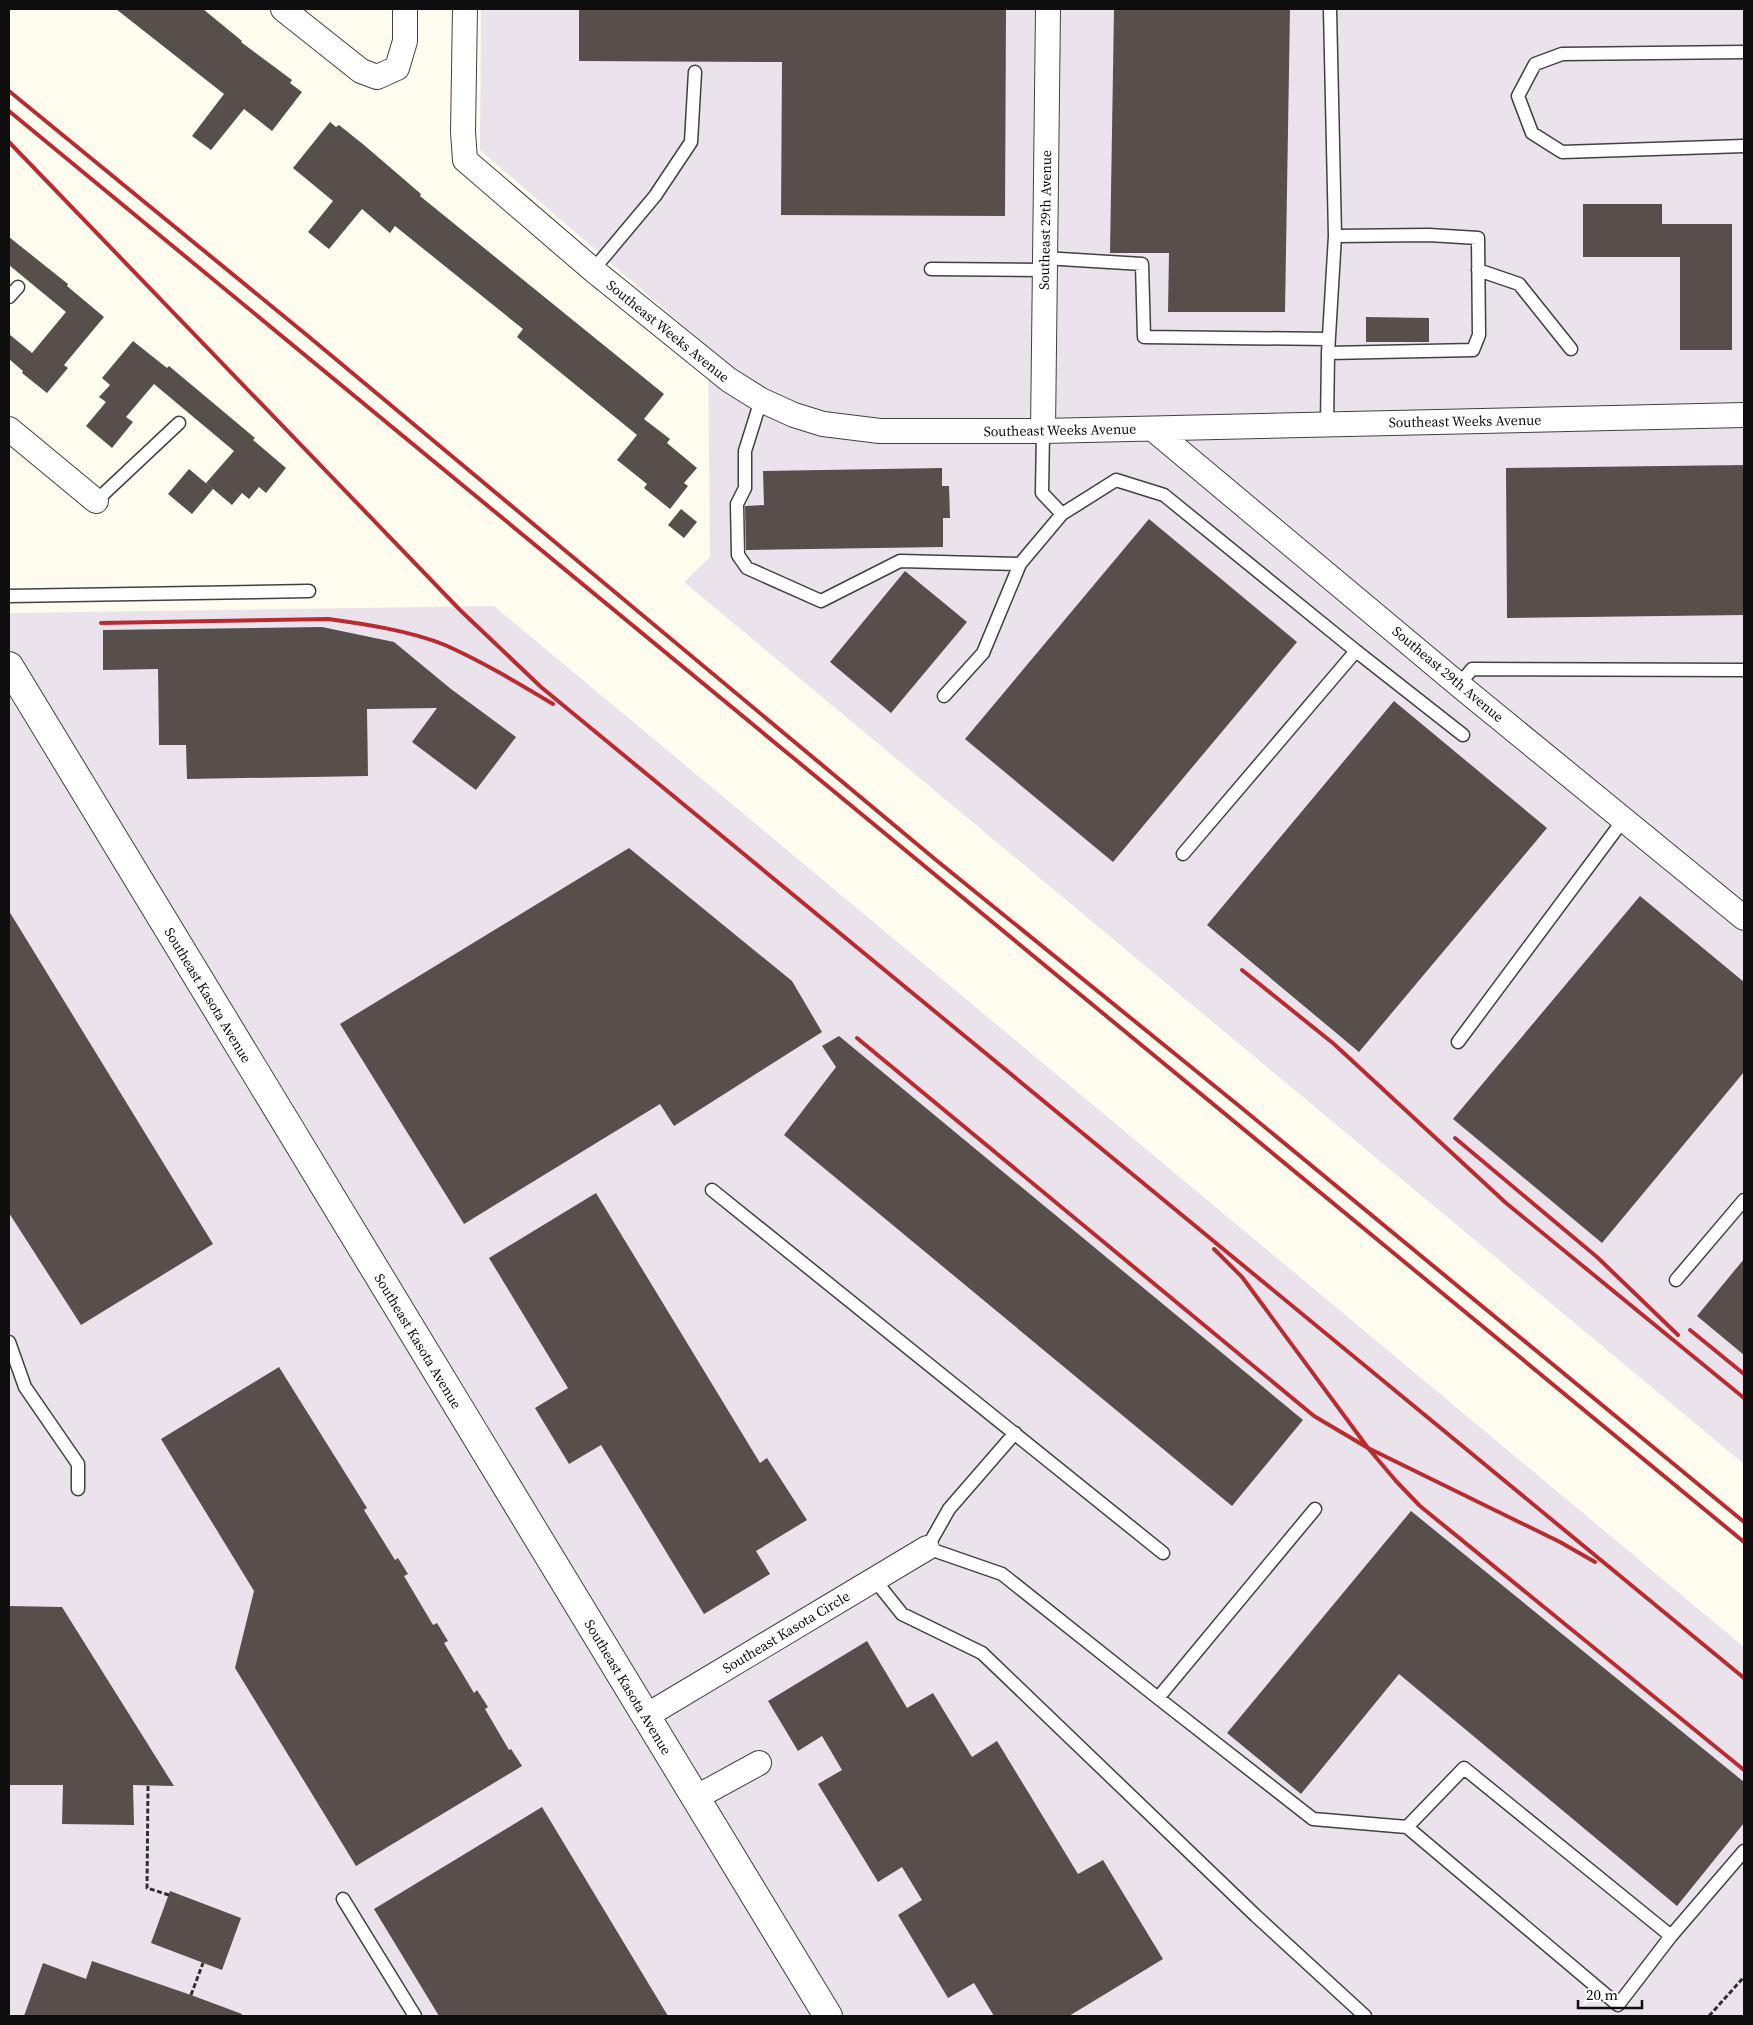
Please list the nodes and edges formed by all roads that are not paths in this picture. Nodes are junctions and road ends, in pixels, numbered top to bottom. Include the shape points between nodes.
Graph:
1 (283, 9) edge
2 (405, 9) edge
3 (465, 9) edge
4 (1048, 9) edge
5 (1330, 9) edge
6 (1744, 52) edge
7 (695, 72) dead end
8 (1744, 146) edge
9 (1335, 236) junction
10 (1044, 264) junction
11 (931, 268) dead end
12 (592, 270) junction
13 (1478, 270) junction
14 (18, 287) dead end
15 (9, 297) edge
16 (1329, 339) junction
17 (1571, 349) dead end
18 (1328, 353) junction
19 (761, 400) junction
20 (1744, 415) edge
21 (179, 423) dead end
22 (1327, 424) junction
23 (9, 429) edge
24 (1153, 429) junction
25 (1043, 431) junction
26 (96, 501) joint
27 (1062, 514) junction
28 (1020, 564) junction
29 (309, 592) dead end
30 (9, 596) edge
31 (1356, 651) junction
32 (9, 666) edge
33 (1744, 670) edge
34 (1459, 684) junction
35 (944, 696) dead end
36 (1463, 736) dead end
37 (1624, 819) junction
38 (1183, 854) dead end
39 (1744, 918) edge
40 (1458, 1042) dead end
41 (712, 1190) dead end
42 (1744, 1200) edge
43 (1676, 1280) dead end
44 (9, 1342) edge
45 (1014, 1433) junction
46 (78, 1488) dead end
47 (1315, 1509) dead end
48 (927, 1548) junction
49 (1163, 1552) dead end
50 (874, 1579) junction
51 (1158, 1698) junction
52 (646, 1716) junction
53 (759, 1763) dead end
54 (696, 1798) junction
55 (1407, 1827) junction
56 (1744, 1851) edge
57 (343, 1899) dead end
58 (1671, 1936) junction
59 (415, 2016) edge
60 (828, 2016) edge
61 (1365, 2016) edge

1 - 2 street via 361,71 377,77 398,68 405,42
3 - 12 street, Southeast Weeks Avenue via 466,160
4 - 10 street, Southeast 29th Avenue
5 - 9 lane
6 - 8 lane via 1562,54 1535,64 1518,96 1532,133 1562,152
7 - 12 lane via 691,142 655,196
9 - 13 lane via 1478,238
9 - 16 lane
10 - 11 lane
10 - 16 lane via 1142,264 1144,337
10 - 25 street, Southeast 29th Avenue
12 - 19 street, Southeast Weeks Avenue via 722,376
13 - 17 lane via 1519,284
13 - 18 lane via 1479,335 1473,350
14 - 15 lane
16 - 18 lane
18 - 22 lane
19 - 25 street, Southeast Weeks Avenue via 794,415 850,428 880,431
19 - 28 lane via 745,451 745,488 737,504 738,555 747,568 822,601 900,561
20 - 22 street, Southeast Weeks Avenue
21 - 26 lane
22 - 24 street, Southeast Weeks Avenue
23 - 26 street
24 - 25 street, Southeast Weeks Avenue
24 - 34 street, Southeast 29th Avenue
25 - 27 lane via 1042,494
27 - 28 lane
27 - 31 lane via 1116,480 1164,495
28 - 35 lane via 983,653
29 - 30 lane
31 - 36 lane
31 - 38 lane
32 - 52 street, Southeast Kasota Avenue
33 - 34 lane via 1472,669
34 - 37 street, Southeast 29th Avenue
37 - 39 street, Southeast 29th Avenue
37 - 40 lane
41 - 45 lane
42 - 43 lane
44 - 46 lane via 25,1387 78,1464
45 - 48 lane via 949,1509
45 - 49 lane
47 - 51 lane
48 - 50 street, Southeast Kasota Circle
48 - 51 lane via 1002,1574
50 - 52 street, Southeast Kasota Circle
50 - 61 lane via 902,1614 982,1653
51 - 55 lane via 1313,1818
52 - 54 street, Southeast Kasota Avenue
53 - 54 street
54 - 60 street, Southeast Kasota Avenue
55 - 58 lane via 1464,1768
55 - 58 lane via 1618,2005
56 - 58 lane
57 - 59 lane

